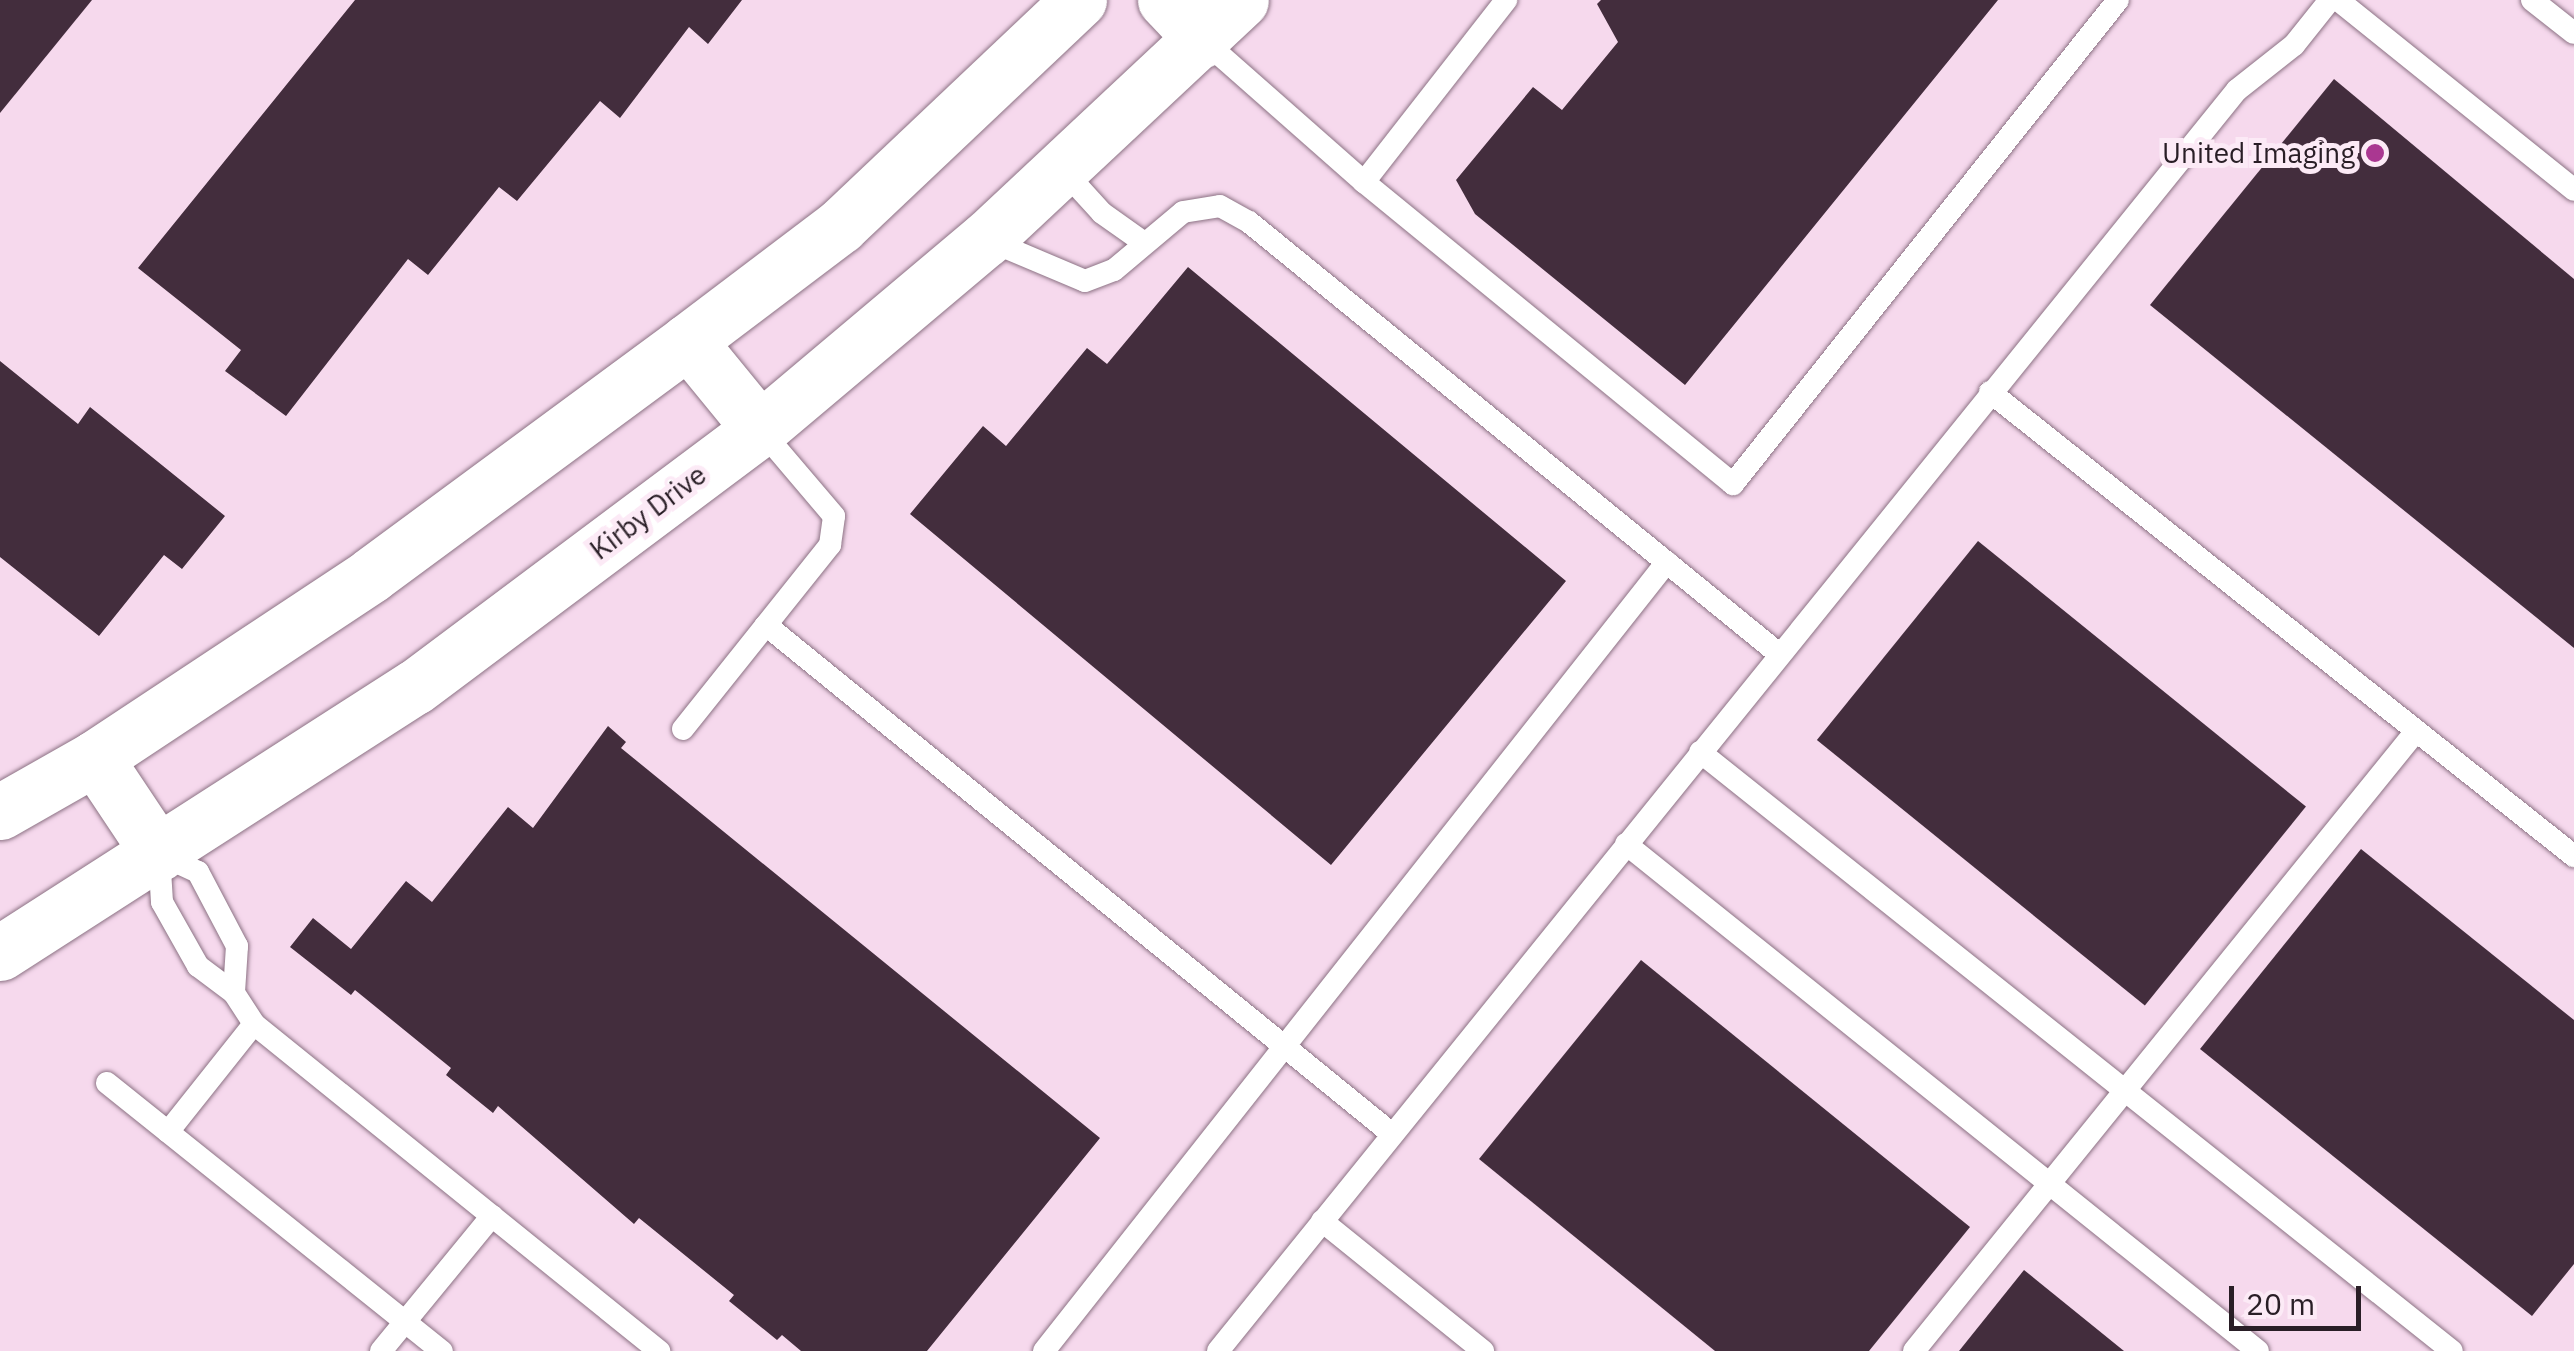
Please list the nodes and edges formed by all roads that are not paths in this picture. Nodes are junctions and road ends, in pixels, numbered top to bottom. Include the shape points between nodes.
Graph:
1 (1078, 0) edge
2 (1165, 0) edge
3 (1240, 0) edge
4 (1506, 0) edge
5 (2118, 0) edge
6 (2330, 0) edge
7 (2338, 0) edge
8 (2532, 0) edge
9 (2574, 33) edge
10 (1203, 40) junction
11 (1062, 169) junction
12 (1364, 182) junction
13 (2574, 190) edge
14 (986, 239) junction
15 (1143, 242) junction
16 (688, 341) junction
17 (1990, 392) junction
18 (760, 429) junction
19 (1667, 562) junction
20 (766, 625) junction
21 (1779, 654) junction
22 (682, 729) dead end
23 (2416, 730) junction
24 (1700, 752) junction
25 (95, 758) junction
26 (0, 812) edge
27 (1626, 844) junction
28 (159, 854) junction
29 (2574, 856) edge
30 (0, 953) edge
31 (234, 993) junction
32 (254, 1024) junction
33 (1284, 1046) junction
34 (107, 1083) dead end
35 (2126, 1088) junction
36 (168, 1132) junction
37 (1392, 1134) junction
38 (2048, 1186) junction
39 (492, 1216) junction
40 (1322, 1221) junction
41 (404, 1321) junction
42 (380, 1351) edge
43 (442, 1351) edge
44 (659, 1351) edge
45 (1044, 1351) edge
46 (1218, 1351) edge
47 (1483, 1351) edge
48 (1914, 1351) edge
49 (2258, 1351) edge
50 (2452, 1351) edge

1 - 16 main road via 840,226
2 - 10 main road
3 - 10 main road, Kirby Drive
4 - 12 lane
5 - 12 lane via 1734,484
6 - 17 lane via 2294,45 2237,90
7 - 13 lane
8 - 9 lane
10 - 11 main road, Kirby Drive
10 - 12 lane
11 - 14 main road, Kirby Drive
11 - 15 lane via 1102,213
14 - 15 lane via 1085,281 1114,270
14 - 18 main road, Kirby Drive
15 - 19 lane via 1183,212 1220,206 1249,222
16 - 18 main road
16 - 25 main road via 371,575
17 - 21 lane
17 - 23 lane
18 - 20 lane via 834,516 830,545
18 - 28 main road, Kirby Drive via 415,687
19 - 21 lane
19 - 33 lane
20 - 22 lane
20 - 33 lane
21 - 24 lane
23 - 29 lane
23 - 35 lane
24 - 27 lane
24 - 35 lane
25 - 26 main road
25 - 28 main road
27 - 37 lane
27 - 38 lane
28 - 30 main road, Kirby Drive
28 - 31 lane via 162,902 198,966
28 - 31 lane via 198,872 238,946
31 - 32 lane
32 - 36 lane
32 - 39 lane
33 - 37 lane
33 - 45 lane
34 - 36 lane
35 - 38 lane
35 - 50 lane
36 - 41 lane
37 - 40 lane
38 - 48 lane
38 - 49 lane
39 - 41 lane
39 - 44 lane
40 - 46 lane
40 - 47 lane
41 - 42 lane
41 - 43 lane

